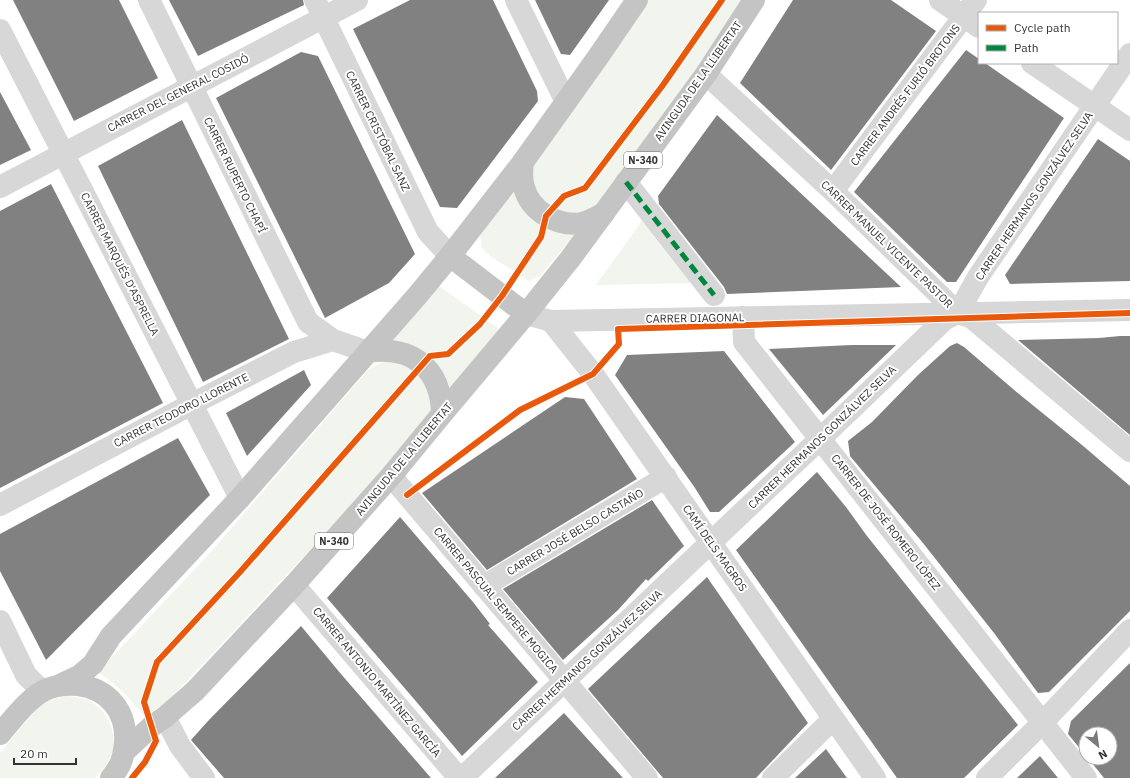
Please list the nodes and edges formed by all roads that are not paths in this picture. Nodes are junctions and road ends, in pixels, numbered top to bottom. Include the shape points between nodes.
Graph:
1 (149, 0) edge
2 (357, 0) edge
3 (516, 0) edge
4 (637, 0) edge
5 (754, 0) edge
6 (940, 0) edge
7 (319, 9) edge
8 (973, 14) edge
9 (0, 30) edge
10 (1130, 54) edge
11 (1033, 64) edge
12 (706, 74) junction
13 (192, 87) junction
14 (566, 102) junction
15 (1095, 106) junction
16 (1130, 130) edge
17 (63, 153) junction
18 (523, 162) junction
19 (626, 182) junction
20 (0, 187) edge
21 (833, 191) junction
22 (605, 212) junction
23 (450, 256) junction
24 (714, 295) dead end
25 (1130, 310) edge
26 (958, 313) junction
27 (526, 314) junction
28 (743, 317) junction
29 (551, 321) junction
30 (333, 340) junction
31 (368, 352) junction
32 (192, 404) junction
33 (442, 414) junction
34 (820, 439) junction
35 (1130, 451) edge
36 (391, 476) junction
37 (666, 477) junction
38 (240, 498) junction
39 (0, 505) edge
40 (712, 542) junction
41 (294, 586) junction
42 (484, 586) junction
43 (0, 621) edge
44 (1130, 630) edge
45 (564, 681) junction
46 (52, 688) junction
47 (165, 717) junction
48 (833, 719) junction
49 (1043, 722) junction
50 (0, 734) edge
51 (124, 752) junction
52 (111, 778) edge
53 (204, 778) edge
54 (459, 778) edge
55 (462, 778) edge
56 (647, 778) edge
57 (773, 778) edge
58 (875, 778) edge
59 (987, 778) edge
60 (1086, 778) edge

1 - 13 street, CARRER RUPERTO CHAPÍ
2 - 7 street, CARRER DEL GENERAL COSIDÓ
3 - 14 street
4 - 14 highway
5 - 12 highway, AVINGUDA DE LA LLIBERTAT / N-340
6 - 8 street
7 - 13 street, CARRER DEL GENERAL COSIDÓ
7 - 23 street, CARRER CRISTÓBAL SANZ via 428,232
8 - 21 street, CARRER ANDRÉS FURIÓ BROTONS
9 - 17 street, CARRER MARQUÉS D'ASPRELLA
10 - 15 street, CARRER HERMANOS GONZÁLVEZ SELVA
11 - 15 street
12 - 19 highway, AVINGUDA DE LA LLIBERTAT / N-340
12 - 21 street, CARRER MANUEL VICENTE PASTOR
13 - 17 street, CARRER DEL GENERAL COSIDÓ
13 - 30 street, CARRER RUPERTO CHAPÍ via 308,322
14 - 18 highway
15 - 16 street
15 - 26 street, CARRER HERMANOS GONZÁLVEZ SELVA via 978,277
17 - 20 street, CARRER DEL GENERAL COSIDÓ
17 - 32 street, CARRER MARQUÉS D'ASPRELLA
18 - 22 highway via 522,174 528,198 546,216 570,224 595,219
18 - 23 highway
19 - 22 highway, AVINGUDA DE LA LLIBERTAT / N-340
19 - 24 street
21 - 26 street, CARRER MANUEL VICENTE PASTOR
22 - 27 highway, AVINGUDA DE LA LLIBERTAT / N-340
23 - 27 highway
23 - 31 highway
25 - 26 street, CARRER DIAGONAL
26 - 28 street, CARRER DIAGONAL
26 - 34 street, CARRER HERMANOS GONZÁLVEZ SELVA via 945,319
26 - 35 street, CARRER MANUEL VICENTE PASTOR via 972,318
27 - 29 street, CARRER DIAGONAL
27 - 33 highway, AVINGUDA DE LA LLIBERTAT / N-340
28 - 29 street, CARRER DIAGONAL
28 - 34 street, CARRER DE JOSÉ ROMERO LÓPEZ via 744,342
29 - 37 street, CAMÍ DELS MAGROS via 593,374
30 - 31 street
30 - 32 street, CARRER TEODORO LLORENTE via 294,352
31 - 33 highway via 392,350 414,358 423,365 438,387
31 - 38 highway
32 - 38 street, CARRER MARQUÉS D'ASPRELLA
32 - 39 street, CARRER TEODORO LLORENTE
33 - 36 highway, AVINGUDA DE LA LLIBERTAT / N-340
34 - 40 street, CARRER HERMANOS GONZÁLVEZ SELVA
34 - 49 street, CARRER DE JOSÉ ROMERO LÓPEZ
36 - 41 highway, AVINGUDA DE LA LLIBERTAT / N-340
36 - 42 street, CARRER PASCUAL SEMPERE MOGICA
37 - 40 street, CAMÍ DELS MAGROS
37 - 42 street, CARRER JOSÉ BELSO CASTAÑO
38 - 46 highway via 112,636 93,664 80,676
40 - 45 street, CARRER HERMANOS GONZÁLVEZ SELVA
40 - 48 street, CAMÍ DELS MAGROS
41 - 47 highway, AVINGUDA DE LA LLIBERTAT / N-340 via 195,691
41 - 54 street, CARRER ANTONIO MARTÍNEZ GARCÍA
42 - 45 street, CARRER PASCUAL SEMPERE MOGICA
43 - 46 street via 26,675
44 - 49 street
45 - 55 street, CARRER HERMANOS GONZÁLVEZ SELVA
45 - 56 street, CARRER PASCUAL SEMPERE MOGICA
46 - 50 highway via 29,701
46 - 51 highway, N-340 via 88,686 115,704 123,720
47 - 51 highway, AVINGUDA DE LA LLIBERTAT / N-340
47 - 53 street via 180,746
48 - 57 street
48 - 58 street, CAMÍ DELS MAGROS
49 - 59 street
49 - 60 street, CARRER DE JOSÉ ROMERO LÓPEZ
51 - 52 highway, N-340

